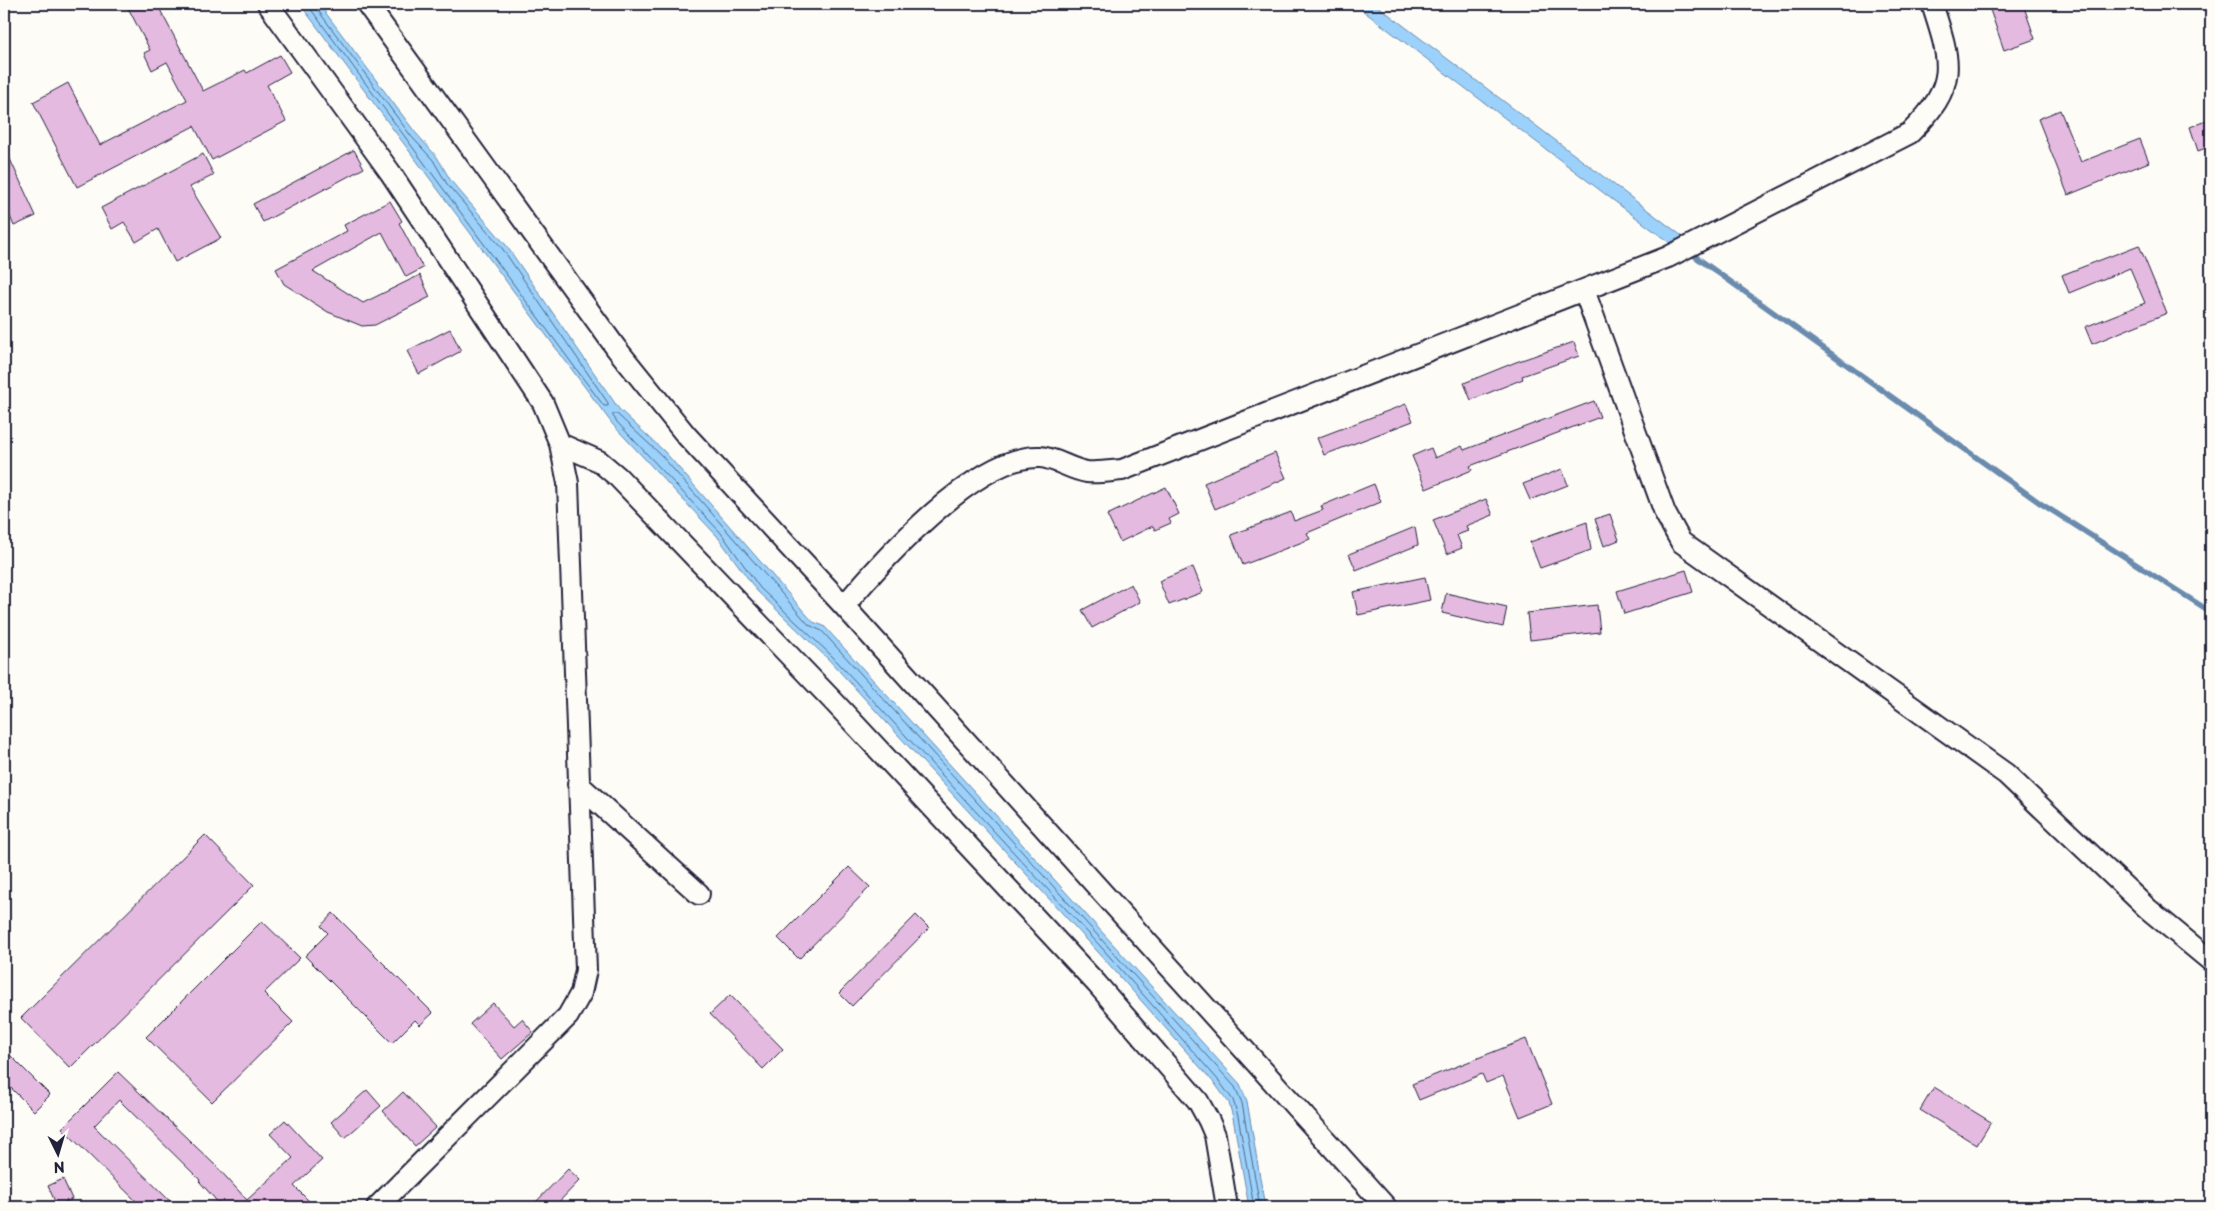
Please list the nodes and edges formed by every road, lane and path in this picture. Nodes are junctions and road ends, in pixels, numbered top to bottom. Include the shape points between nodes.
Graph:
1 (268, 4) edge
2 (367, 4) edge
3 (1932, 4) edge
4 (1584, 290) junction
5 (560, 444) junction
6 (844, 606) junction
7 (578, 784) junction
8 (699, 894) dead end
9 (2211, 962) edge
10 (377, 1207) edge
11 (1227, 1207) edge
12 (1386, 1207) edge

1 - 5 street via 428,227 543,403
2 - 6 street via 628,362 686,435
3 - 4 street via 1948,65 1944,87 1930,114 1910,133 1668,257
4 - 6 street via 1122,470 1087,472 1040,457 1010,462 979,478 926,519
4 - 9 street via 1665,513 1681,542 2006,774 2148,909
5 - 7 street via 568,483
5 - 11 street via 599,461 618,477 835,703 1097,984 1198,1102 1215,1136
6 - 12 street
7 - 8 street
7 - 10 street via 586,934 586,970 581,993 568,1016

